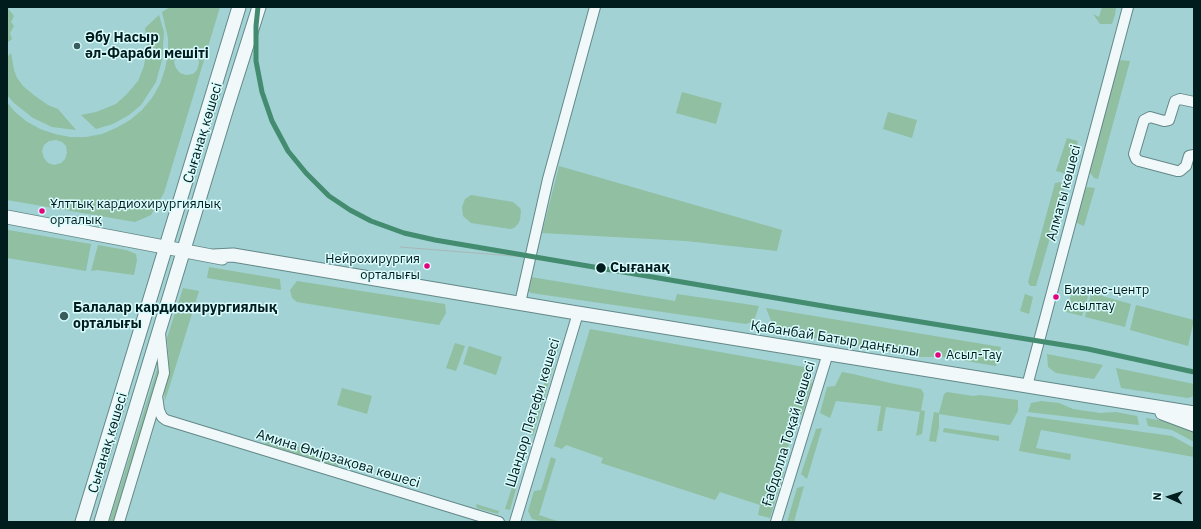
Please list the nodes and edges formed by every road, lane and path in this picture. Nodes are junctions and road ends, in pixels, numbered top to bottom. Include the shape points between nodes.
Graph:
1 (239, 7) edge
2 (259, 7) edge
3 (595, 7) edge
4 (1128, 7) edge
5 (1194, 102) edge
6 (1194, 155) edge
7 (7, 217) edge
8 (166, 247) junction
9 (183, 250) junction
10 (213, 256) junction
11 (520, 303) junction
12 (565, 311) junction
13 (578, 313) junction
14 (160, 328) junction
15 (828, 353) junction
16 (1027, 386) junction
17 (157, 396) junction
18 (1128, 402) junction
19 (1194, 413) edge
20 (169, 421) junction
21 (1194, 425) edge
22 (148, 428) junction
23 (82, 522) edge
24 (101, 522) edge
25 (119, 522) edge
26 (497, 522) edge
27 (515, 522) edge
28 (776, 522) edge

1 - 8 main road, Сығанақ көшесі
2 - 9 main road, Сығанақ көшесі
3 - 11 street via 548,178
4 - 16 street, Алматы көшесі
5 - 6 street via 1180,99 1175,101 1169,120 1150,117 1144,120 1134,154 1140,161 1177,171 1186,166 1190,156
7 - 8 main road, Қабанбай Батыр даңғылы
8 - 9 main road, Қабанбай Батыр даңғылы
8 - 23 main road, Сығанақ көшесі
9 - 10 main road, Қабанбай Батыр даңғылы
9 - 14 main road, Сығанақ көшесі
10 - 11 main road, Қабанбай Батыр даңғылы via 233,255
10 - 12 main road, Қабанбай Батыр даңғылы via 455,297 558,313
11 - 12 main road, Қабанбай Батыр даңғылы
12 - 13 main road, Қабанбай Батыр даңғылы
13 - 15 main road, Қабанбай Батыр даңғылы
13 - 27 street, Шандор Петефи көшесі
14 - 17 street via 164,373
14 - 24 main road, Сығанақ көшесі
15 - 16 main road, Қабанбай Батыр даңғылы
15 - 28 street, Ғабдолла Тоқай көшесі
16 - 18 main road, Қабанбай Батыр даңғылы
17 - 20 street via 162,417
17 - 22 street
18 - 19 main road, Қабанбай Батыр даңғылы
18 - 21 main road
20 - 22 street via 160,421
20 - 26 street, Амина Өмірзақова көшесі
22 - 25 street

